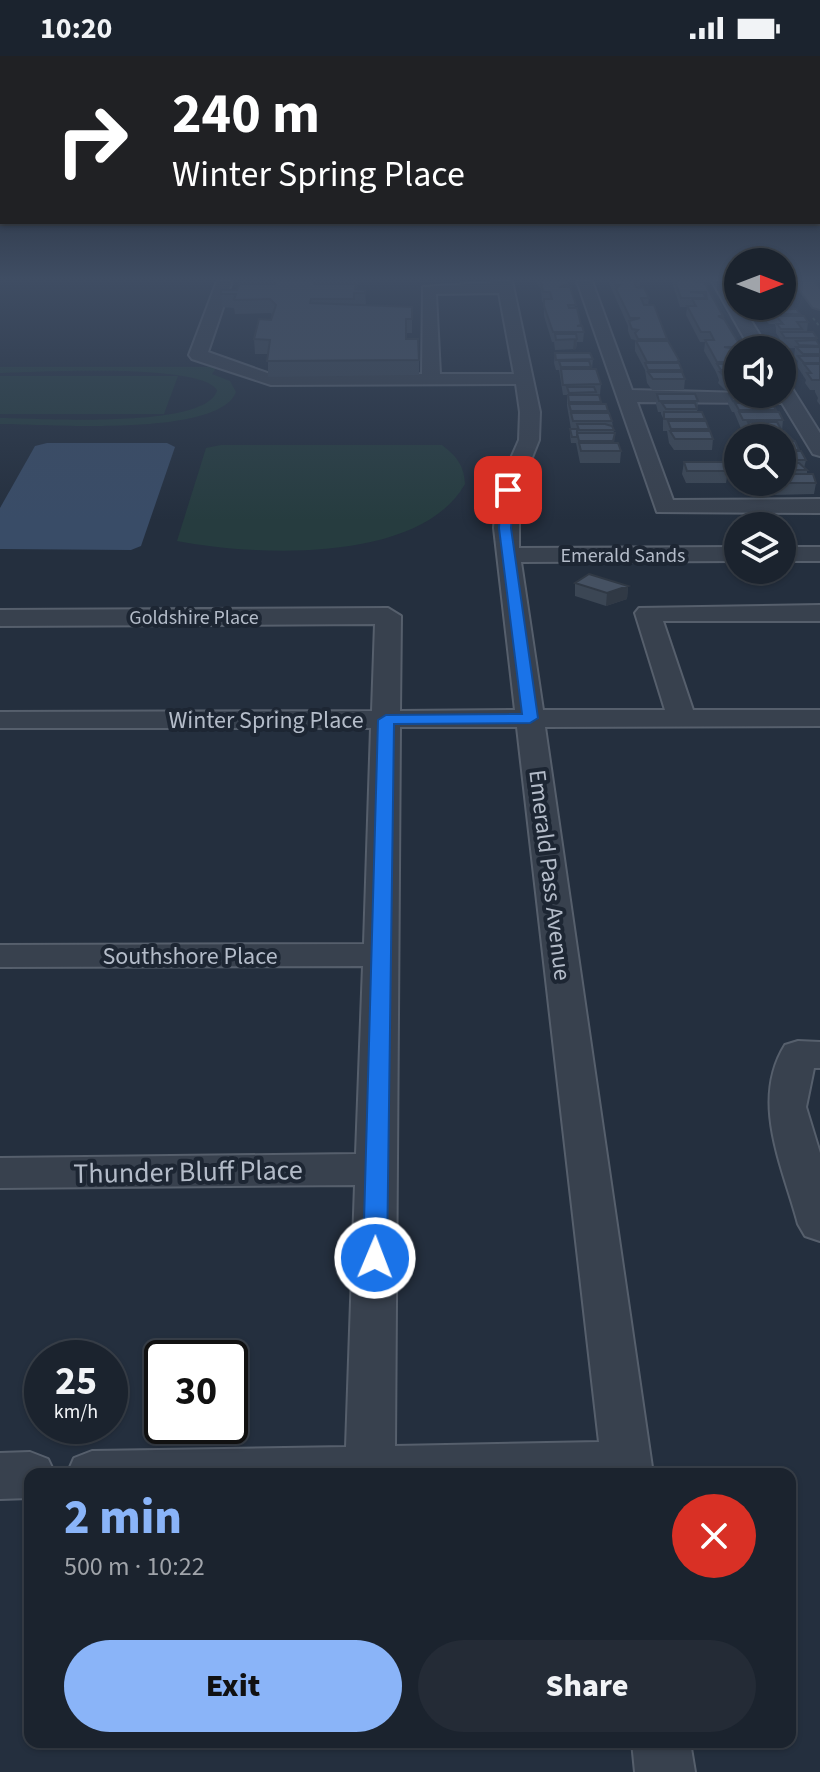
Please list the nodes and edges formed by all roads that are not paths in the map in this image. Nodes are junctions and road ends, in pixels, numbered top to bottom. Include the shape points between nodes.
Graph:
1 (216, 361) edge
2 (430, 361) edge
3 (526, 361) edge
4 (612, 361) edge
5 (527, 364) junction
6 (431, 379) junction
7 (724, 394) edge
8 (625, 396) junction
9 (795, 408) edge
10 (820, 450) edge
11 (820, 506) edge
12 (724, 554) edge
13 (796, 554) edge
14 (820, 554) edge
15 (509, 555) junction
16 (820, 613) edge
17 (0, 618) edge
18 (530, 718) junction
19 (682, 718) junction
20 (820, 718) edge
21 (0, 720) edge
22 (386, 720) junction
23 (380, 955) junction
24 (0, 956) edge
25 (809, 1054) edge
26 (377, 1169) junction
27 (0, 1173) edge
28 (820, 1224) edge
29 (370, 1468) edge
30 (628, 1468) edge
31 (24, 1475) edge
32 (0, 1476) edge
33 (662, 1748) edge
34 (665, 1772) edge

1 - 6 street via 271,380
2 - 6 street
3 - 5 street, Emerald Pass Avenue
4 - 8 street
5 - 6 street
5 - 15 street, Emerald Pass Avenue via 529,440 508,490
7 - 8 street
8 - 11 street via 665,507
9 - 10 street
12 - 15 street, Emerald Sands
13 - 14 street
15 - 18 street, Emerald Pass Avenue
16 - 19 street via 648,613
17 - 22 street, Goldshire Place via 388,616
18 - 19 street, Winter Spring Place
18 - 22 street, Winter Spring Place
18 - 30 street, Emerald Pass Avenue
19 - 20 street, Winter Spring Place
21 - 22 street, Winter Spring Place via 147,729
22 - 23 street
23 - 24 street, Southshore Place
23 - 26 street
25 - 28 street via 786,1107
26 - 27 street, Thunder Bluff Place
26 - 29 street
31 - 32 street
33 - 34 street

